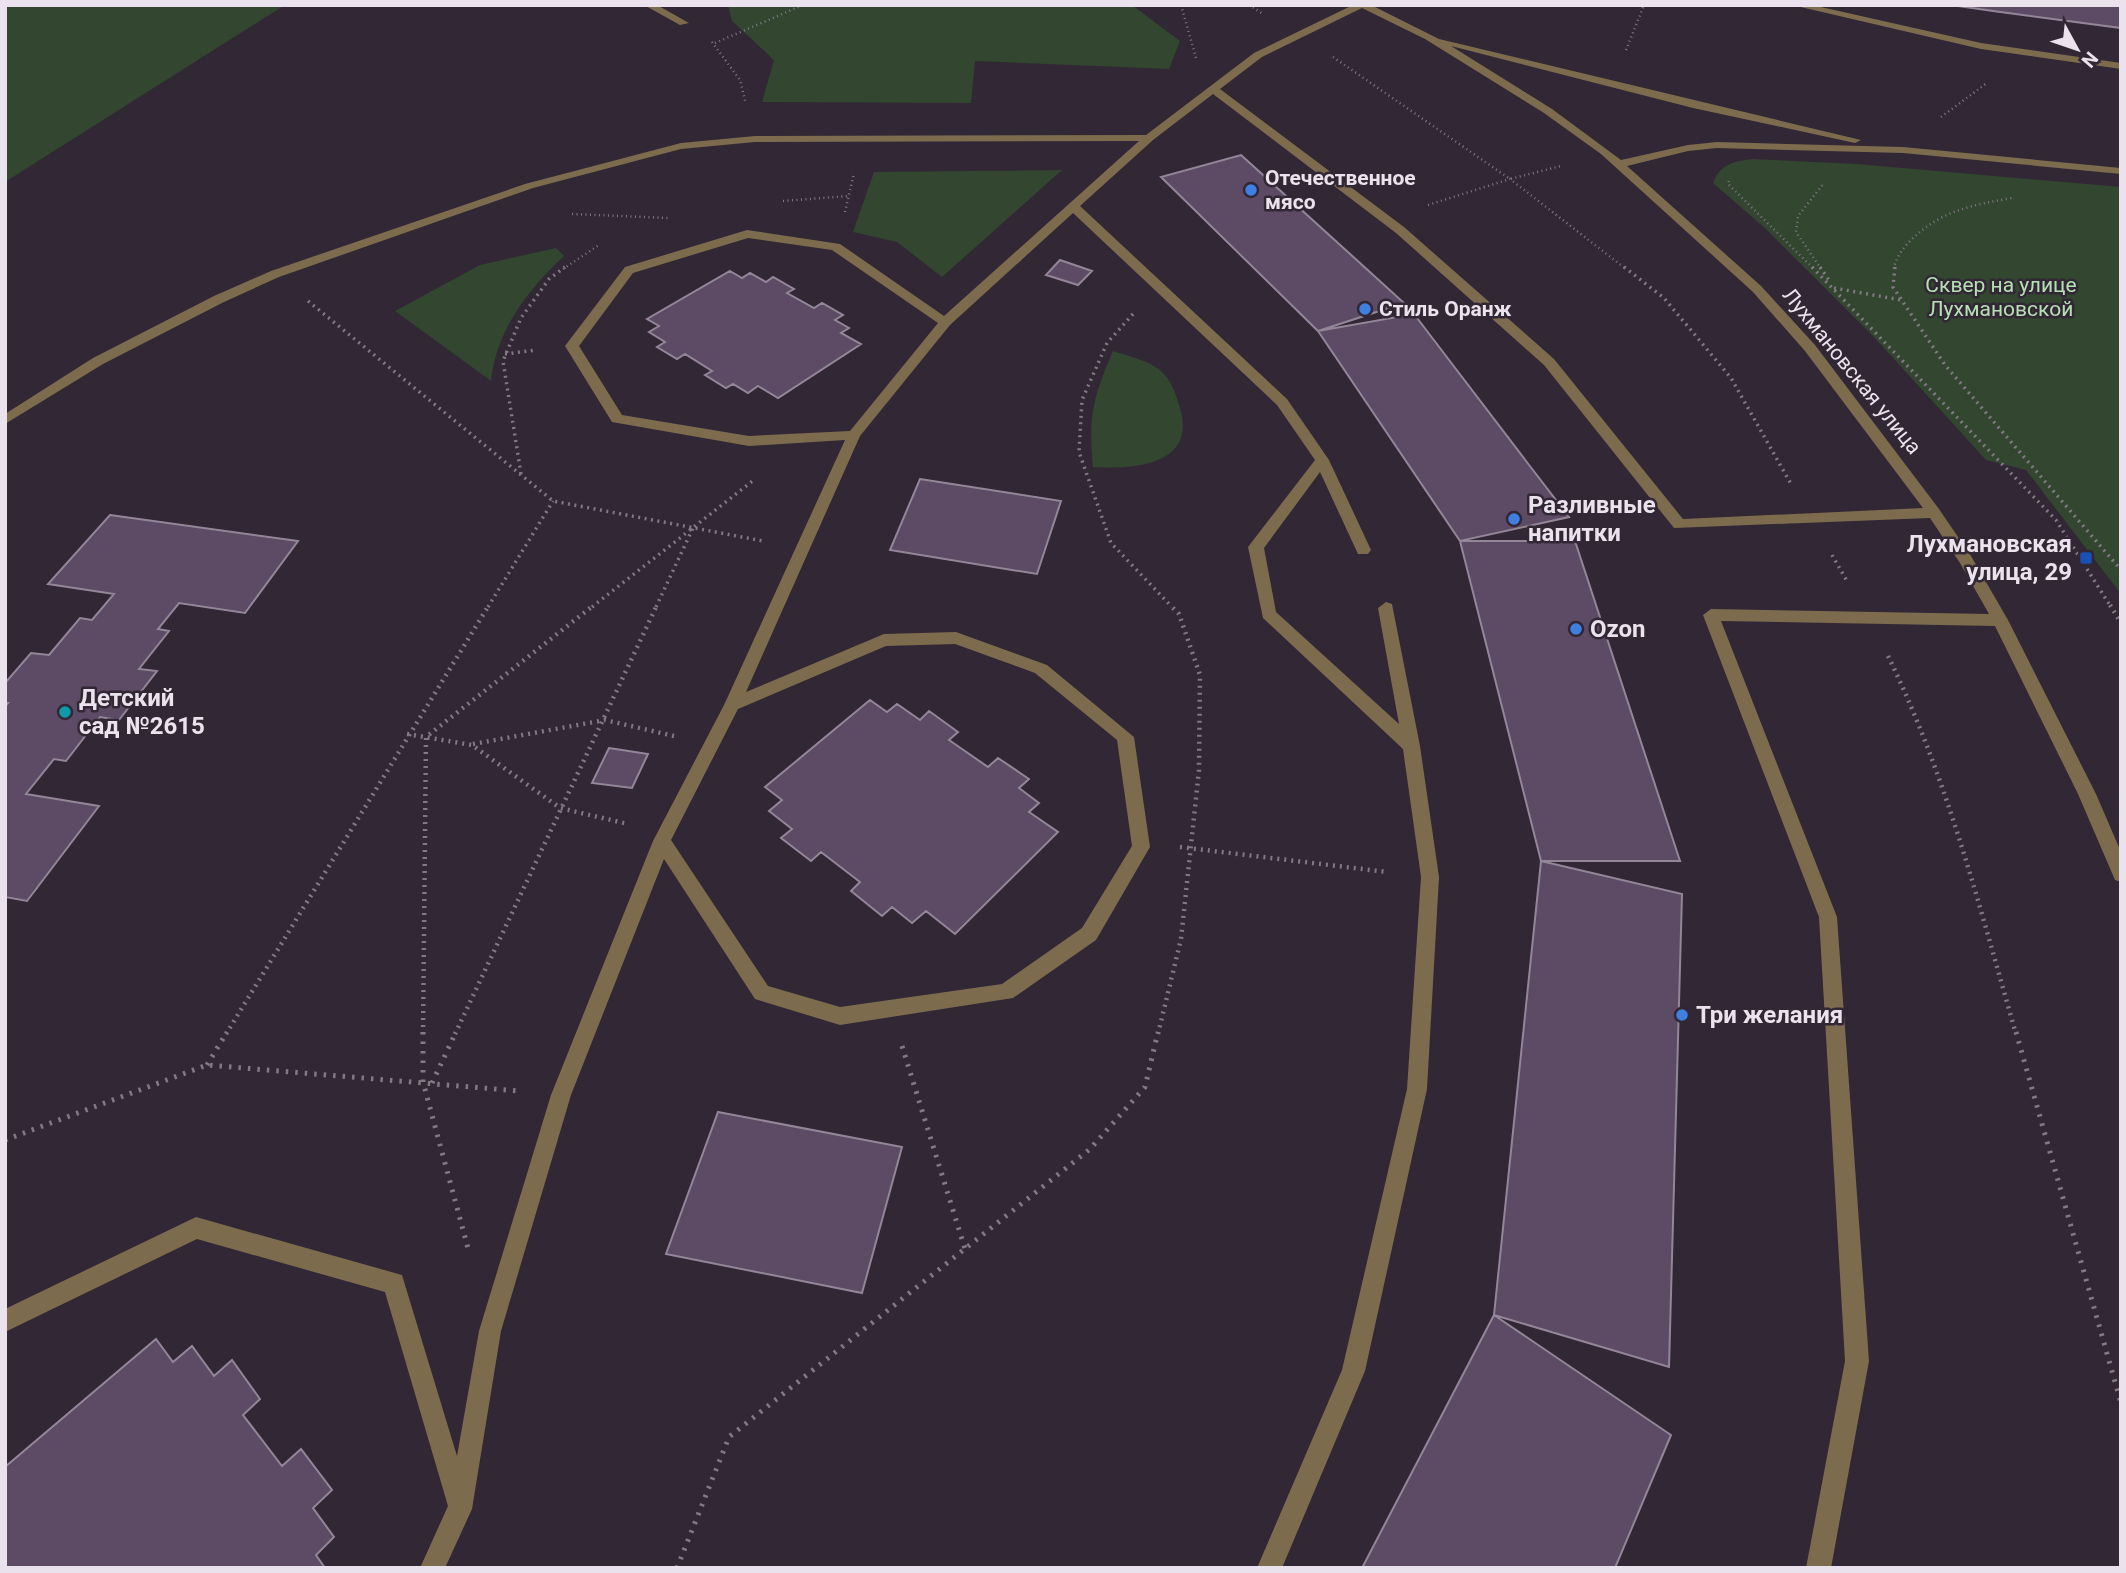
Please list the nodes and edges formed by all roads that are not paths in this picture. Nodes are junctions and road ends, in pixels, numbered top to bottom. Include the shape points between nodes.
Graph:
1 (649, 5) edge
2 (1362, 5) edge
3 (1797, 5) edge
4 (684, 23) road end
5 (1429, 37) junction
6 (2121, 66) edge
7 (1214, 90) junction
8 (1149, 138) junction
9 (1903, 150) junction
10 (1619, 164) junction
11 (2121, 171) edge
12 (1073, 206) junction
13 (945, 322) junction
14 (5, 420) edge
15 (854, 435) junction
16 (1322, 460) junction
17 (1934, 513) junction
18 (1363, 550) dead end
19 (1386, 608) dead end
20 (2000, 620) junction
21 (732, 705) junction
22 (1411, 746) junction
23 (664, 837) junction
24 (2121, 874) edge
25 (5, 1321) edge
26 (460, 1509) junction
27 (432, 1568) edge
28 (1269, 1568) edge
29 (1818, 1568) edge

1 - 4 street
2 - 5 street, Лухмановская улица
2 - 7 street via 1258,55
3 - 6 street via 2021,52
5 - 9 street via 1693,105
5 - 10 street, Лухмановская улица via 1548,111
7 - 8 street
7 - 17 street via 1384,219 1549,362 1679,524
8 - 12 street
8 - 14 street via 755,139 681,146 546,181 275,274 98,361
9 - 10 street via 1717,145
9 - 11 street
10 - 17 street, Лухмановская улица via 1757,289 1810,348
12 - 13 street
12 - 16 street via 1283,402
13 - 15 street
13 - 15 street via 836,247 747,234 629,271 572,346 617,419 750,441
15 - 21 street
16 - 18 street
16 - 22 street via 1256,547 1269,614
17 - 20 street, Лухмановская улица
19 - 22 street
20 - 24 street, Лухмановская улица via 2087,794
20 - 29 street via 1711,615 1828,917 1857,1361
21 - 23 street
21 - 23 street via 884,640 956,638 1041,669 1125,737 1141,846 1089,934 1006,992 840,1016 762,993
22 - 28 street via 1430,877 1417,1090 1356,1358
23 - 26 street via 561,1095 491,1331
25 - 26 street via 196,1227 394,1283
26 - 27 street

